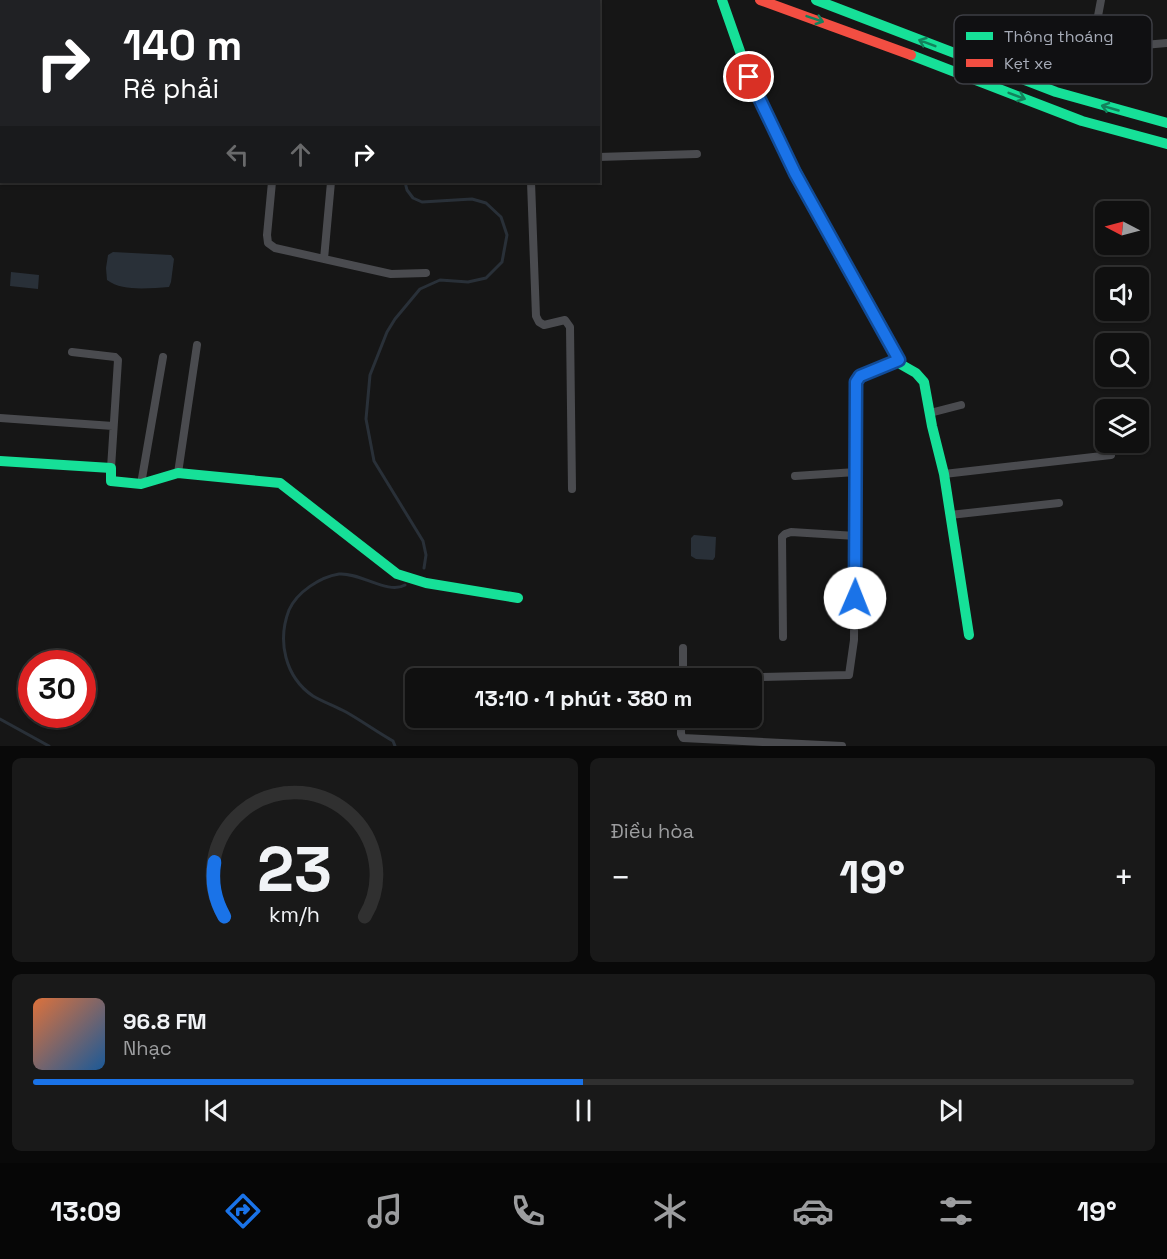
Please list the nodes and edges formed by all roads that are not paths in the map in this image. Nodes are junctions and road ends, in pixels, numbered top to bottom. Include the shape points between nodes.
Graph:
1 (722, 0) edge
2 (760, 0) edge
3 (816, 0) edge
4 (1101, 0) edge
5 (848, 12) junction
6 (1100, 15) edge
7 (840, 28) junction
8 (1167, 44) edge
9 (1152, 45) edge
10 (954, 53) edge
11 (954, 72) edge
12 (986, 84) edge
13 (1035, 84) edge
14 (1167, 123) edge
15 (1167, 144) edge
16 (697, 154) dead end
17 (600, 157) edge
18 (272, 183) edge
19 (331, 183) edge
20 (531, 183) edge
21 (324, 259) junction
22 (426, 273) dead end
23 (196, 345) dead end
24 (72, 352) dead end
25 (163, 357) dead end
26 (899, 360) junction
27 (961, 405) dead end
28 (930, 413) junction
29 (0, 418) edge
30 (113, 426) junction
31 (1110, 455) dead end
32 (0, 461) edge
33 (111, 468) junction
34 (856, 472) junction
35 (177, 473) junction
36 (944, 474) junction
37 (795, 476) dead end
38 (141, 484) junction
39 (572, 489) dead end
40 (1059, 503) dead end
41 (950, 515) junction
42 (856, 536) junction
43 (518, 598) dead end
44 (969, 635) dead end
45 (783, 637) dead end
46 (683, 648) dead end
47 (683, 668) edge
48 (762, 677) edge
49 (681, 728) edge
50 (701, 742) edge
51 (842, 746) edge

1 - 26 street via 771,125
2 -> 7 street
3 - 5 street
4 - 6 street
5 - 7 street
10 -> 5 street
7 -> 11 street
8 - 9 street
12 -> 15 street via 1082,121
14 -> 13 street
16 - 17 street
18 - 21 street via 268,243
19 - 21 street
20 - 39 street via 536,316 544,325 565,320 570,327
21 - 22 street via 391,274
23 - 35 street
24 - 30 street via 118,360
25 - 38 street
26 - 28 street via 924,382
26 - 34 street via 860,376 856,382
27 - 28 street
28 - 36 street
29 - 30 street
30 - 33 street
31 - 36 street
32 - 33 street
33 - 38 street via 111,481
34 - 37 street
34 - 42 street
35 - 38 street
35 - 43 street via 280,483 397,574 426,583
36 - 41 street
40 - 41 street
41 - 44 street
42 - 45 street via 791,532 782,537
42 - 48 street via 854,640 849,675
46 - 47 street
49 - 50 street via 683,738
50 - 51 street

